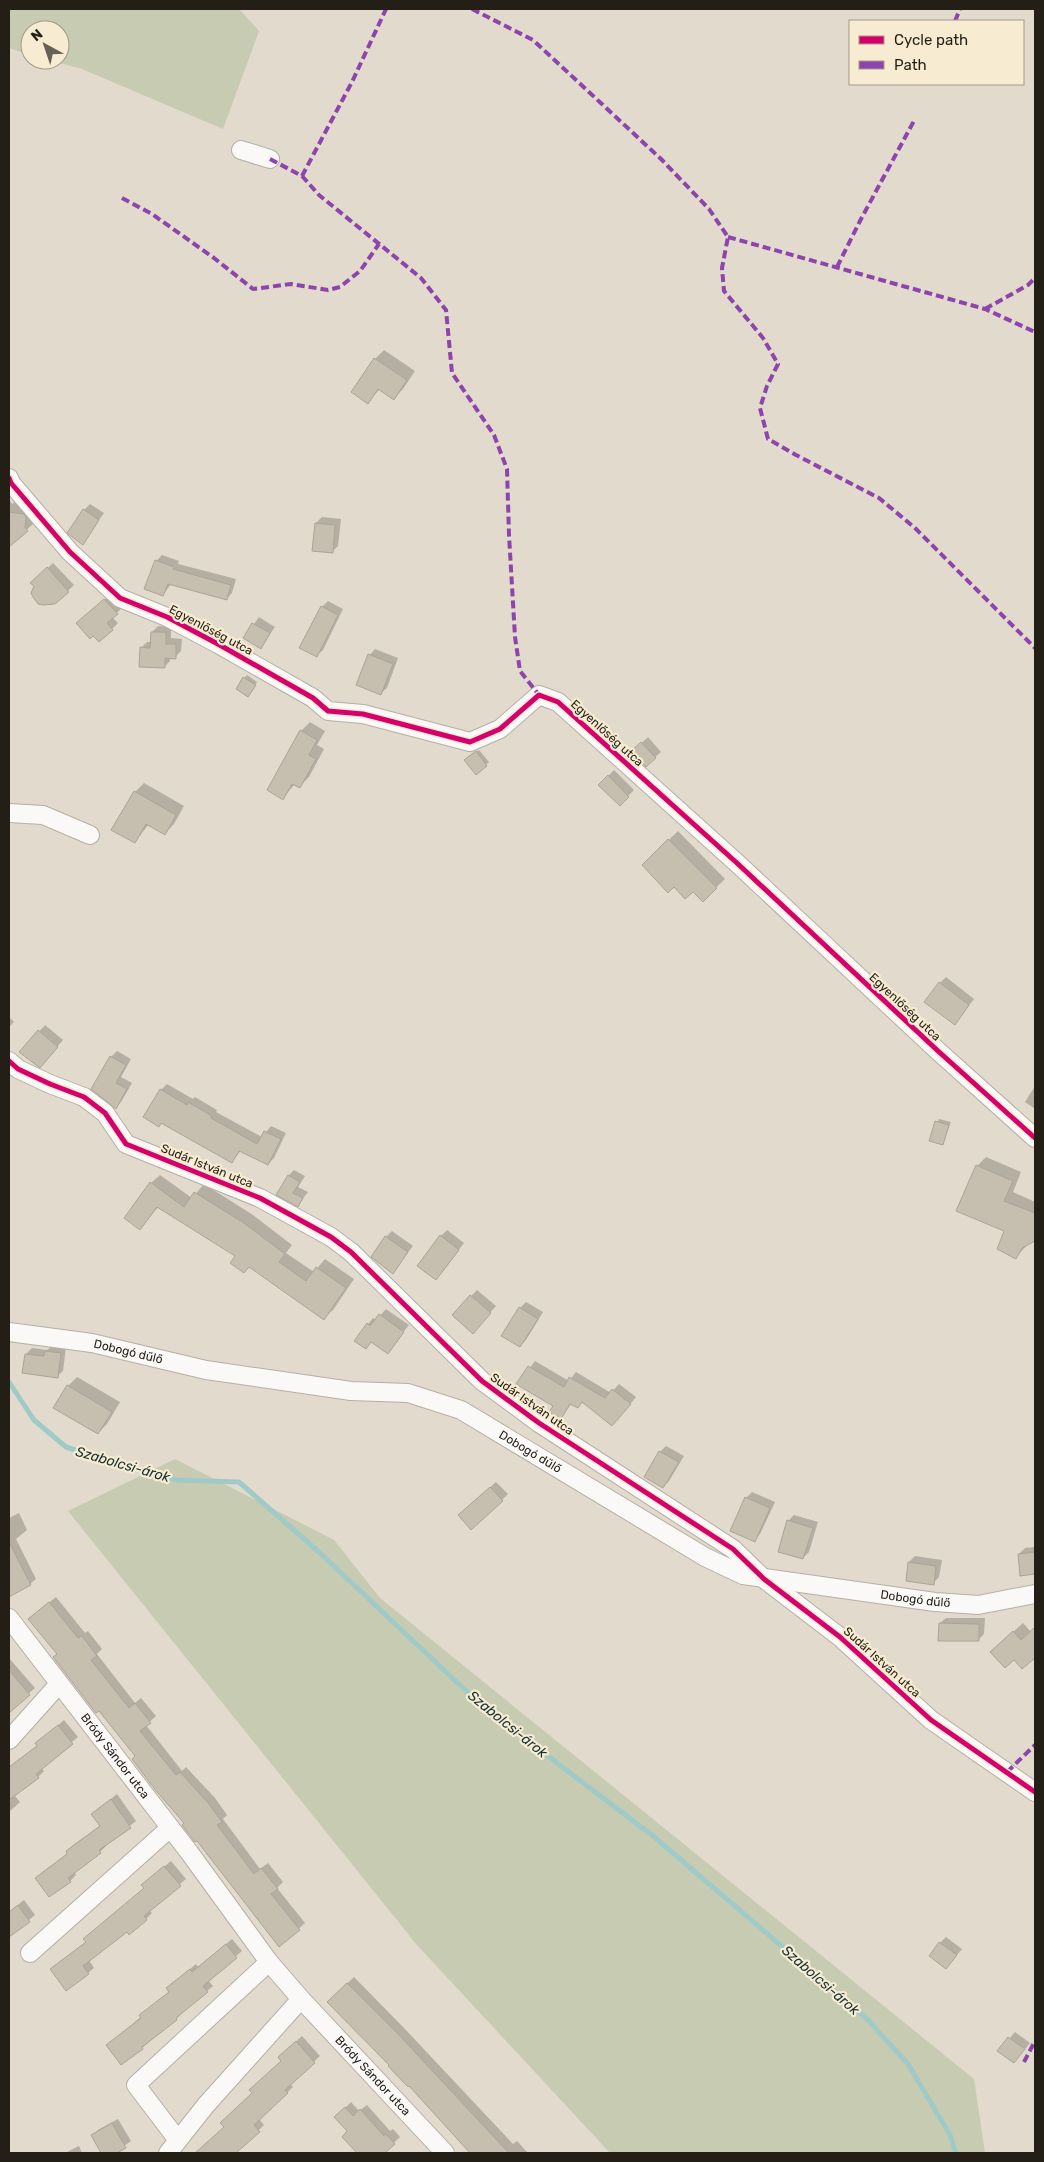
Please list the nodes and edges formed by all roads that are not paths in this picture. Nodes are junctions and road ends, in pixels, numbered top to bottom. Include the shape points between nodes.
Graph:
1 (241, 150) dead end
2 (270, 159) dead end
3 (9, 478) edge
4 (9, 813) edge
5 (90, 835) dead end
6 (9, 1061) edge
7 (1035, 1138) edge
8 (9, 1332) edge
9 (764, 1579) junction
10 (1035, 1594) edge
11 (9, 1618) edge
12 (59, 1684) junction
13 (9, 1740) edge
14 (1035, 1792) edge
15 (170, 1828) junction
16 (30, 1953) dead end
17 (269, 1962) junction
18 (301, 1999) junction
19 (173, 2146) edge
20 (445, 2153) edge

1 - 2 street
3 - 7 street, Egyenlőség utca via 70,552 120,598 168,617 218,644 313,698 328,711 363,714 470,742 500,729 539,694 558,702
4 - 5 street via 43,815
6 - 9 street, Sudár István utca via 34,1077 84,1097 105,1113 126,1144 260,1198 331,1237 351,1252 482,1381 539,1423 733,1549
8 - 9 street, Dobogó dűlő via 92,1343 206,1370 351,1391 408,1393 461,1410 705,1557 743,1575
9 - 10 street, Dobogó dűlő via 978,1605
9 - 14 street, Sudár István utca via 840,1637 931,1720
11 - 12 street, Bródy Sándor utca
12 - 13 street
12 - 15 street, Bródy Sándor utca
15 - 16 street
15 - 17 street, Bródy Sándor utca
17 - 18 street, Bródy Sándor utca
17 - 19 street via 136,2085
18 - 19 street
18 - 20 street, Bródy Sándor utca

